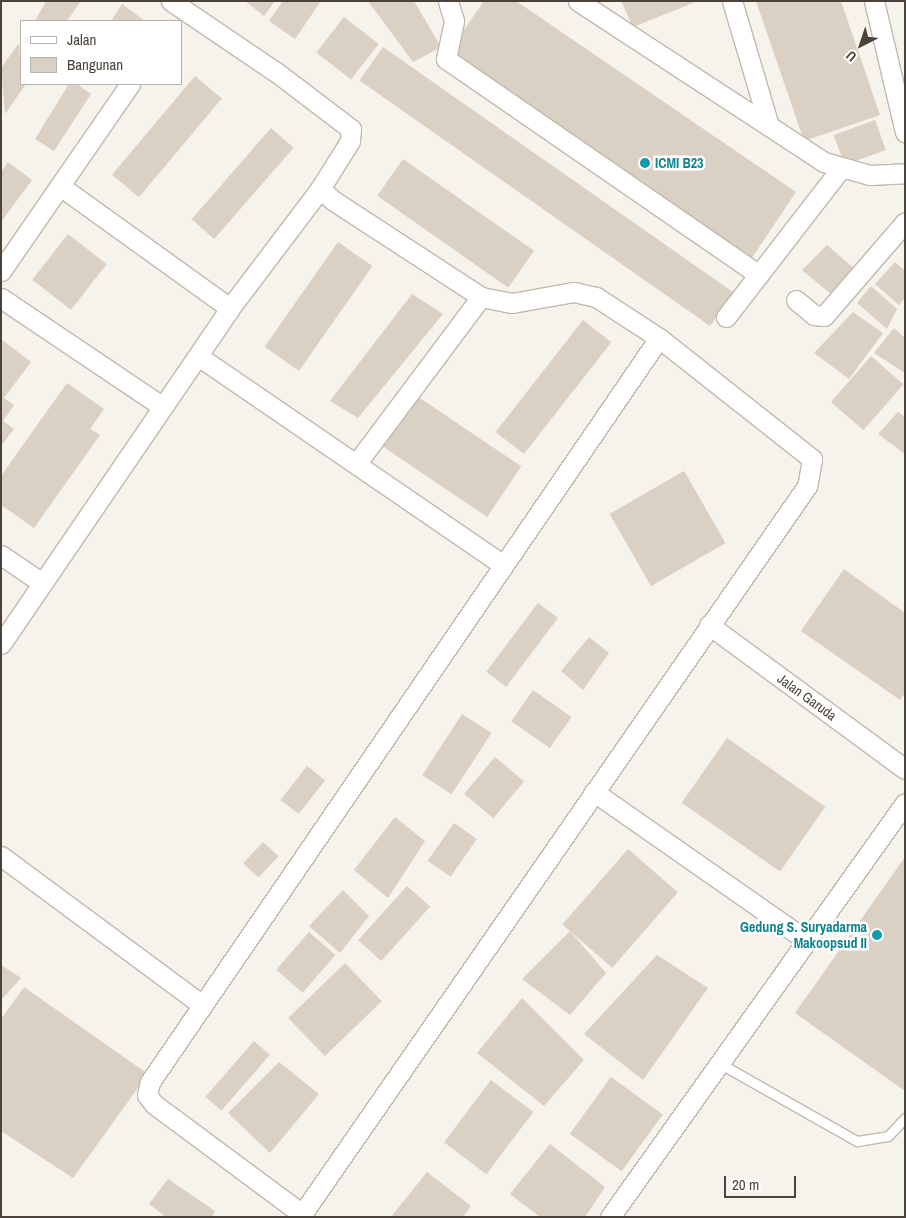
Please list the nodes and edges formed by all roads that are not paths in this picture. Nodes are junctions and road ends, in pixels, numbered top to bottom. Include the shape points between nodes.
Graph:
1 (448, 1) edge
2 (578, 1) edge
3 (732, 1) edge
4 (874, 1) edge
5 (175, 10) edge
6 (129, 85) edge
7 (769, 126) junction
8 (905, 132) edge
9 (841, 168) junction
10 (905, 173) edge
11 (60, 186) junction
12 (320, 189) junction
13 (905, 222) edge
14 (1, 271) edge
15 (758, 274) junction
16 (481, 297) junction
17 (1, 298) edge
18 (796, 300) dead end
19 (230, 308) junction
20 (726, 316) dead end
21 (659, 338) junction
22 (198, 356) junction
23 (163, 407) junction
24 (356, 464) junction
25 (1, 555) edge
26 (502, 564) junction
27 (42, 583) junction
28 (709, 625) junction
29 (1, 644) edge
30 (905, 769) edge
31 (594, 792) junction
32 (905, 803) edge
33 (1, 856) edge
34 (805, 938) junction
35 (201, 1004) junction
36 (719, 1063) junction
37 (905, 1118) edge
38 (301, 1216) edge
39 (610, 1217) edge

1 - 15 street via 454,21 444,54 448,61
2 - 7 street
3 - 7 street
4 - 8 street
5 - 12 street via 276,72 351,129 350,142
6 - 11 street
7 - 9 street via 798,147
9 - 10 street via 870,175
9 - 15 street
11 - 14 street
11 - 19 street
12 - 16 street
12 - 19 street
13 - 18 street via 824,316 814,315
15 - 20 street
16 - 21 street via 512,302 585,293
16 - 24 street
17 - 23 street
19 - 22 street
21 - 26 street
21 - 28 street via 812,459 806,486
22 - 23 street
22 - 24 street
23 - 27 street
24 - 26 street
25 - 27 street
26 - 35 street
27 - 29 street
28 - 30 street, Jalan Garuda
28 - 31 street
31 - 34 street
31 - 38 street
32 - 34 street
33 - 35 street
34 - 36 street
35 - 38 street via 150,1082 149,1099
36 - 37 lane via 857,1141 888,1136
36 - 39 street

